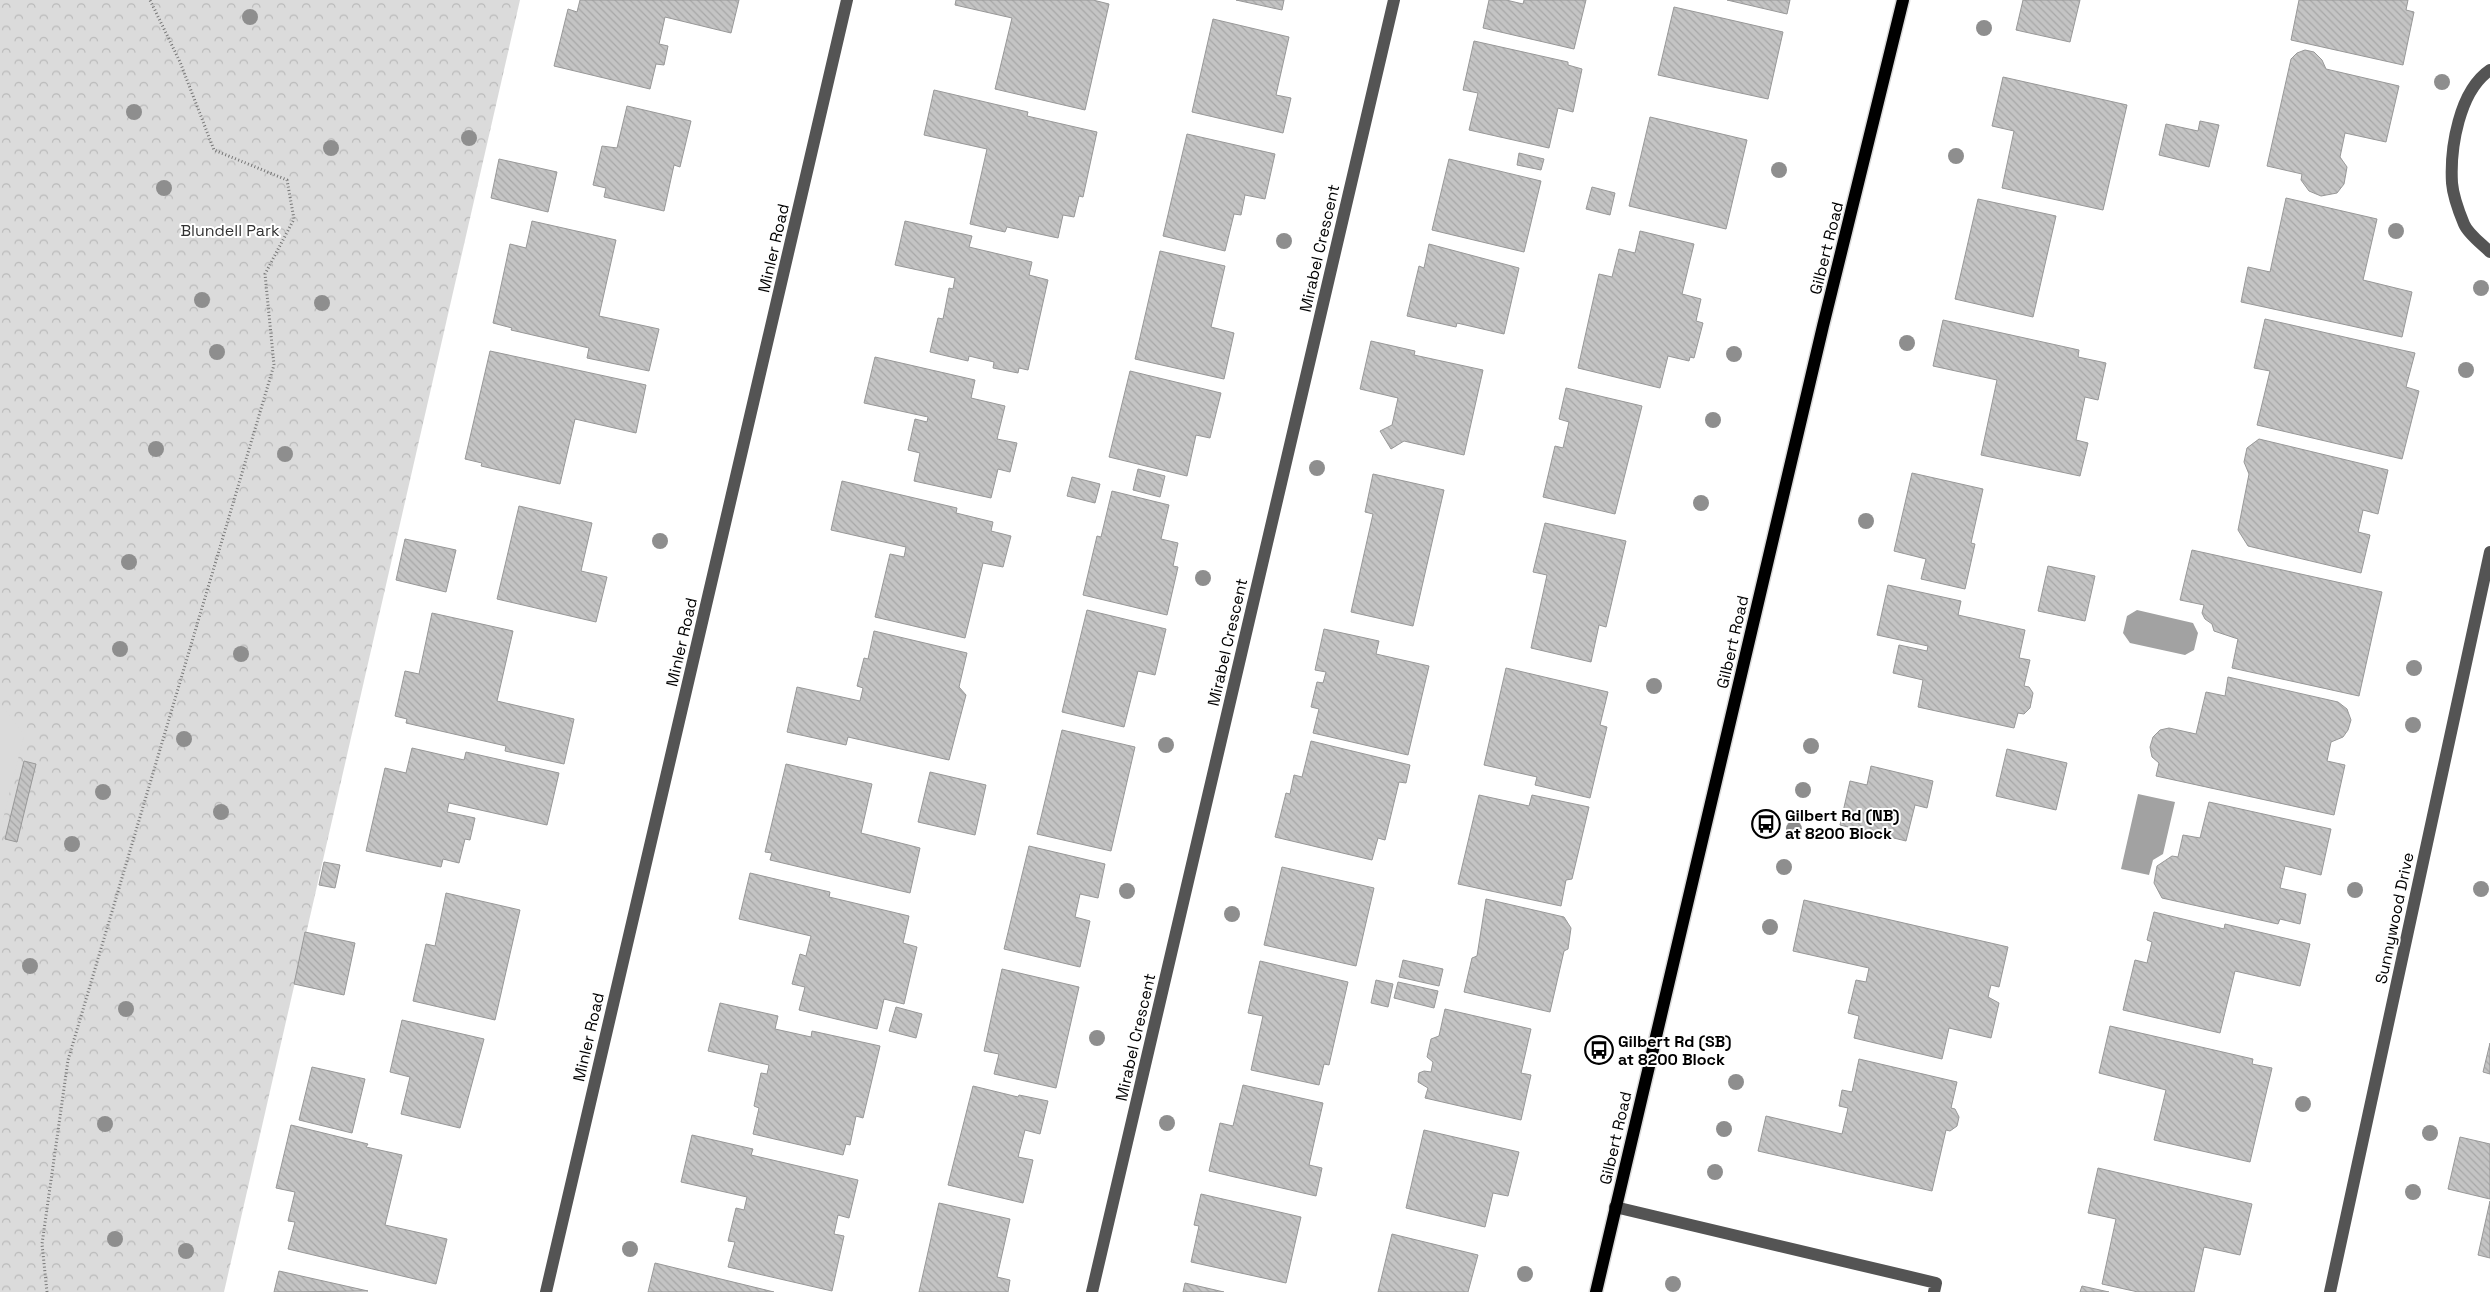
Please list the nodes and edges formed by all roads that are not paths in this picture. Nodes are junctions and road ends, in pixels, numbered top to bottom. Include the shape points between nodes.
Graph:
1 (848, 0) edge
2 (1394, 0) edge
3 (1903, 0) edge
4 (2490, 70) edge
5 (2490, 252) edge
6 (2490, 552) edge
7 (1615, 1207) junction
8 (546, 1292) edge
9 (1092, 1292) edge
10 (1596, 1292) edge
11 (1934, 1292) edge
12 (2330, 1292) edge

1 - 8 street, Minler Road
2 - 9 street, Mirabel Crescent
3 - 7 main road, Gilbert Road
4 - 5 street via 2464,103 2455,138 2452,184 2464,226
6 - 12 street, Sunnywood Drive
7 - 10 main road, Gilbert Road
7 - 11 street via 1936,1283

